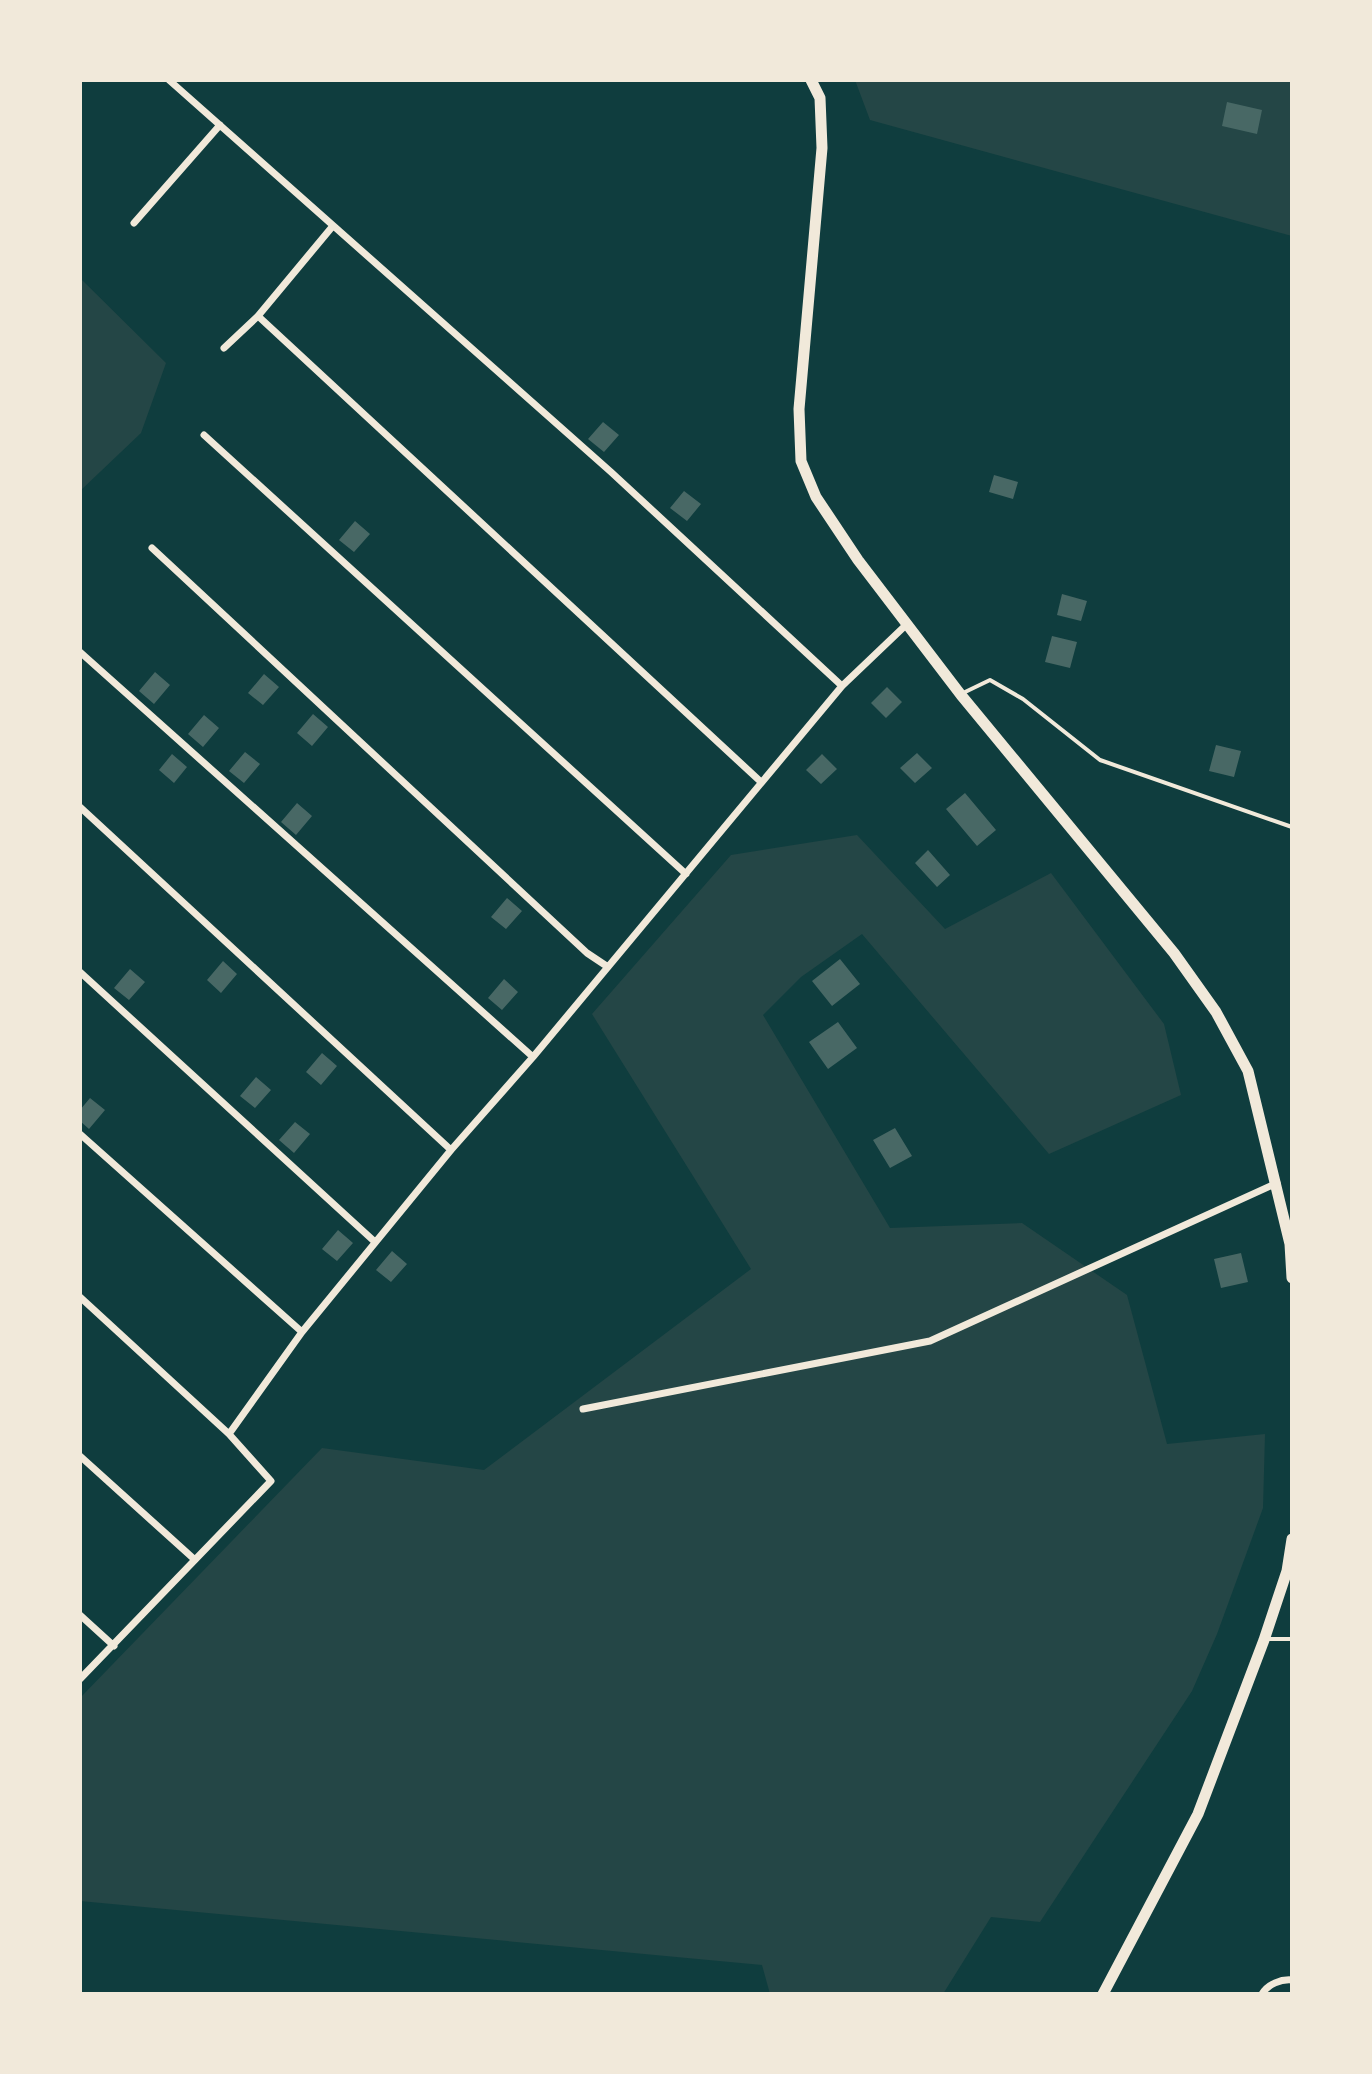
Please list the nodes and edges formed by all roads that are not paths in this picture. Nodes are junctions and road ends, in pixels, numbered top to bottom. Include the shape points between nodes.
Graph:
1 (169, 80) edge
2 (811, 80) edge
3 (220, 125) junction
4 (134, 223) dead end
5 (332, 227) junction
6 (258, 316) junction
7 (224, 348) dead end
8 (204, 435) dead end
9 (152, 548) dead end
10 (907, 624) junction
11 (80, 652) edge
12 (842, 686) junction
13 (961, 695) junction
14 (761, 782) junction
15 (80, 807) edge
16 (1292, 827) edge
17 (686, 874) junction
18 (608, 967) junction
19 (80, 972) edge
20 (533, 1057) junction
21 (80, 1134) edge
22 (451, 1150) junction
23 (1277, 1183) junction
24 (375, 1242) junction
25 (1292, 1278) edge
26 (80, 1297) edge
27 (302, 1332) junction
28 (583, 1409) dead end
29 (229, 1434) junction
30 (80, 1456) edge
31 (1292, 1539) edge
32 (194, 1559) junction
33 (80, 1615) edge
34 (1292, 1639) edge
35 (1264, 1640) junction
36 (114, 1646) junction
37 (80, 1679) edge
38 (1292, 1980) edge
39 (1103, 1994) edge
40 (1262, 1994) edge

1 - 3 street
2 - 10 main road via 820,98 822,148 799,409 801,461 831,523
3 - 4 street
3 - 5 street
5 - 6 street
5 - 12 street via 611,472
6 - 7 street
6 - 14 street
8 - 17 street
9 - 18 street
10 - 12 street
10 - 13 main road
11 - 20 street
12 - 14 street
13 - 16 lane via 990,680 1023,699 1100,760
13 - 23 main road via 1174,953 1216,1012 1248,1071
14 - 17 street
15 - 22 street
17 - 18 street
18 - 20 street
19 - 24 street
20 - 22 street
21 - 27 street
22 - 24 street
23 - 25 main road
23 - 28 street via 930,1341
24 - 27 street
26 - 29 street
27 - 29 street
29 - 32 street via 271,1481
30 - 32 street
31 - 35 main road
32 - 36 street
33 - 36 street
34 - 35 lane
35 - 39 main road via 1198,1814
36 - 37 street
38 - 40 street via 1266,1987

